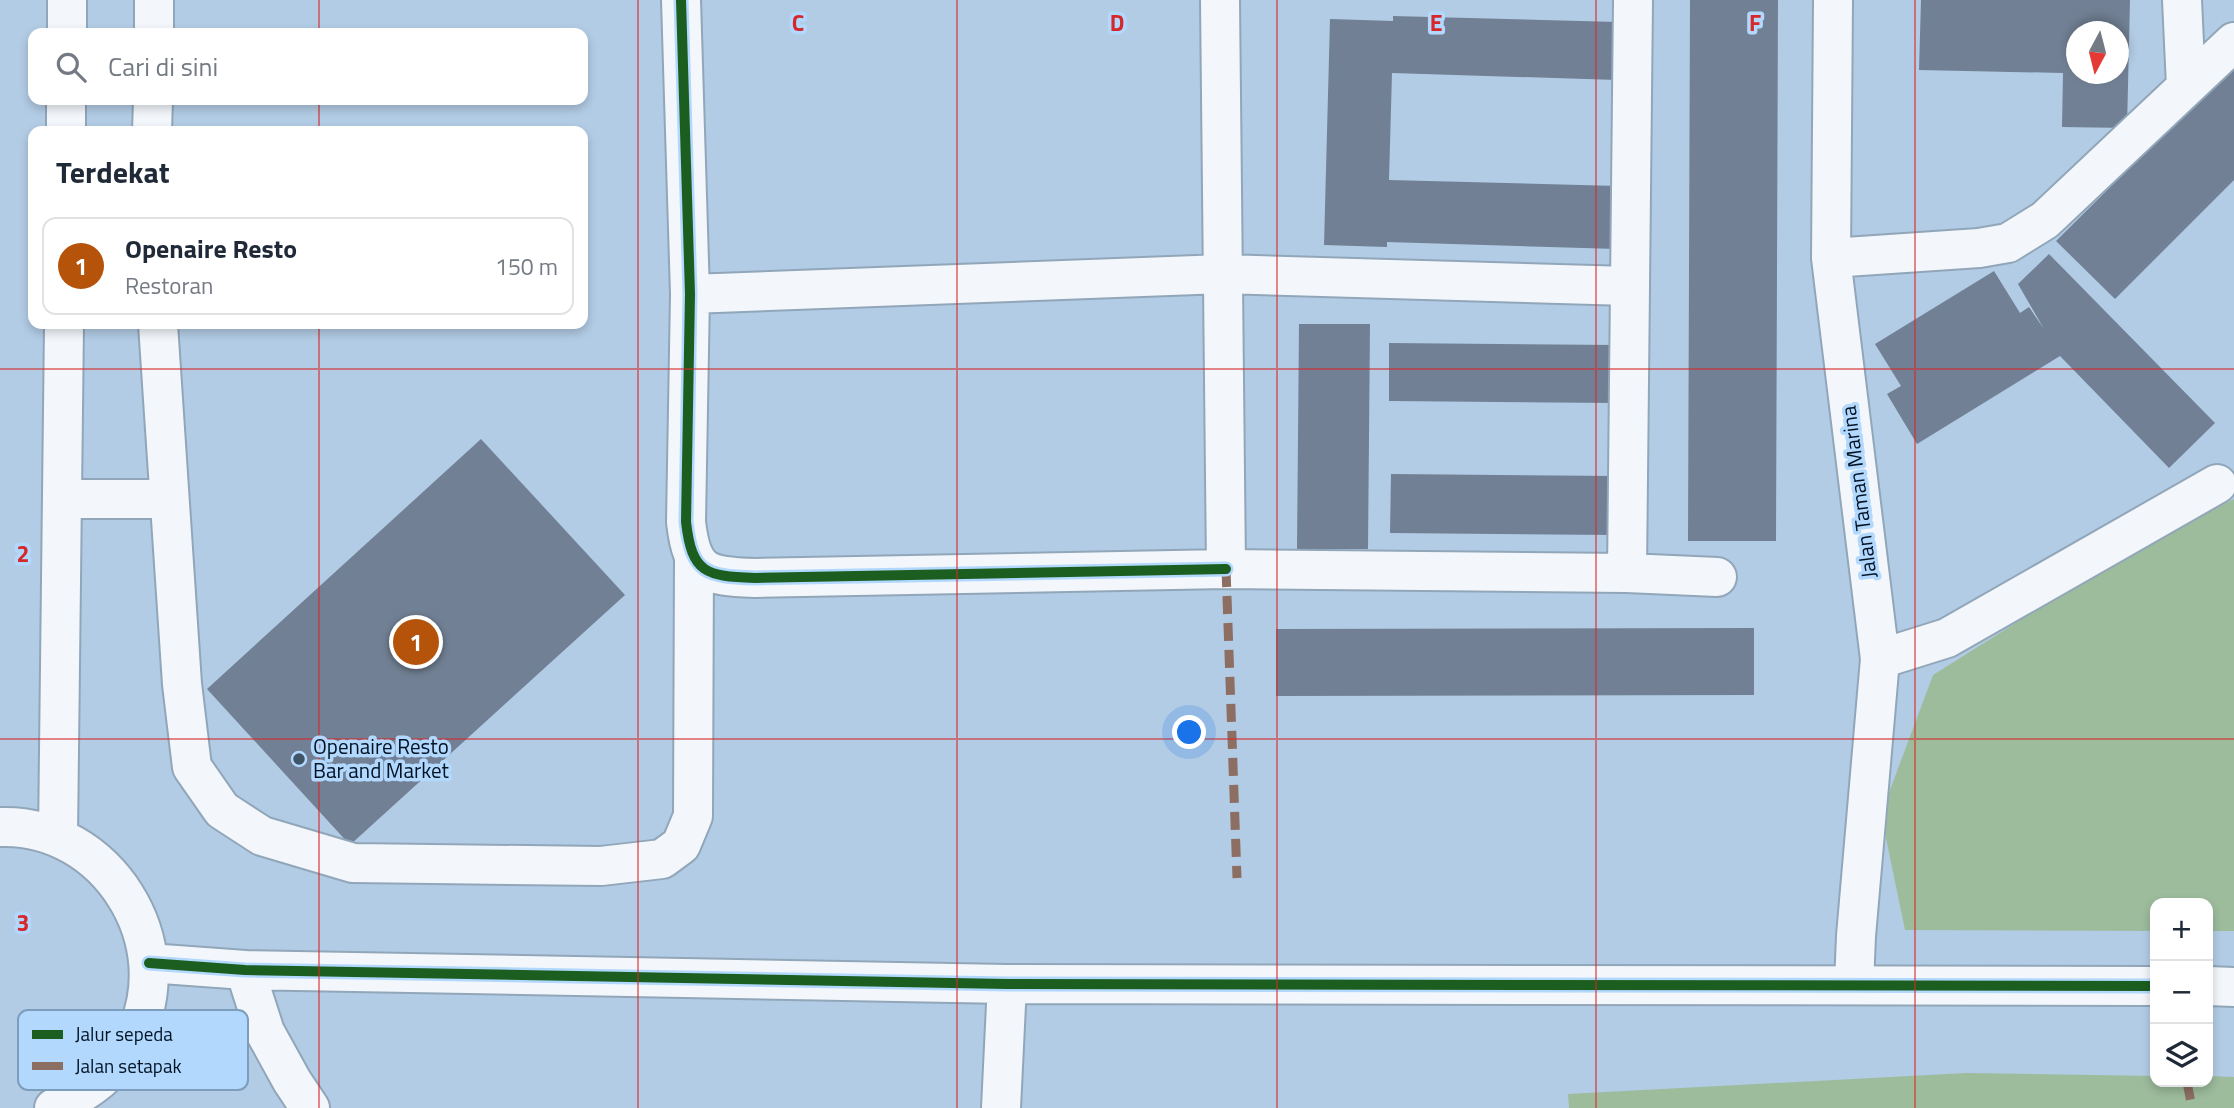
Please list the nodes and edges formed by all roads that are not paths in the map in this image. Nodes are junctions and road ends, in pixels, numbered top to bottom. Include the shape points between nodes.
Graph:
1 (67, 0) edge
2 (155, 0) edge
3 (681, 0) edge
4 (1220, 0) edge
5 (1633, 0) edge
6 (1833, 0) edge
7 (2182, 0) edge
8 (67, 28) edge
9 (154, 28) edge
10 (2234, 42) edge
11 (2186, 86) junction
12 (66, 105) edge
13 (153, 105) edge
14 (66, 126) edge
15 (152, 126) edge
16 (1831, 258) junction
17 (1223, 274) junction
18 (1629, 286) junction
19 (690, 294) junction
20 (64, 329) edge
21 (158, 329) edge
22 (2217, 484) dead end
23 (62, 499) junction
24 (168, 499) junction
25 (694, 557) junction
26 (1226, 569) junction
27 (1626, 573) junction
28 (1717, 577) dead end
29 (1880, 659) junction
30 (0, 827) edge
31 (58, 837) junction
32 (149, 963) junction
33 (245, 970) junction
34 (1007, 984) junction
35 (1854, 984) junction
36 (2150, 986) edge
37 (2213, 986) edge
38 (2234, 987) edge
39 (143, 1010) edge
40 (87, 1090) edge
41 (58, 1107) edge
42 (310, 1108) edge
43 (1001, 1108) edge

1 - 8 street
2 - 9 street
3 - 19 street
4 - 17 street
5 - 18 street
6 - 16 street, Jalan Taman Marina
7 - 11 street
10 - 11 street
11 - 16 street via 2045,220 2008,243
12 - 14 street
13 - 15 street
16 - 29 street, Jalan Taman Marina
17 - 18 street
17 - 19 street
17 - 26 street
18 - 27 street
19 - 25 street via 686,522
20 - 23 street
21 - 24 street
22 - 29 street via 1947,638
23 - 24 street
23 - 31 street
24 - 25 street via 192,767 222,810 262,836 353,863 601,866 662,859 681,845 693,816
25 - 26 street via 703,570 715,575 755,578
26 - 27 street
27 - 28 street
29 - 35 street, Jalan Taman Marina
30 - 31 street
31 - 32 street via 111,874 143,930
32 - 33 street
32 - 39 street
33 - 34 street
33 - 42 street via 265,1032
34 - 35 street
34 - 43 street
35 - 36 street
37 - 38 street
40 - 41 street

